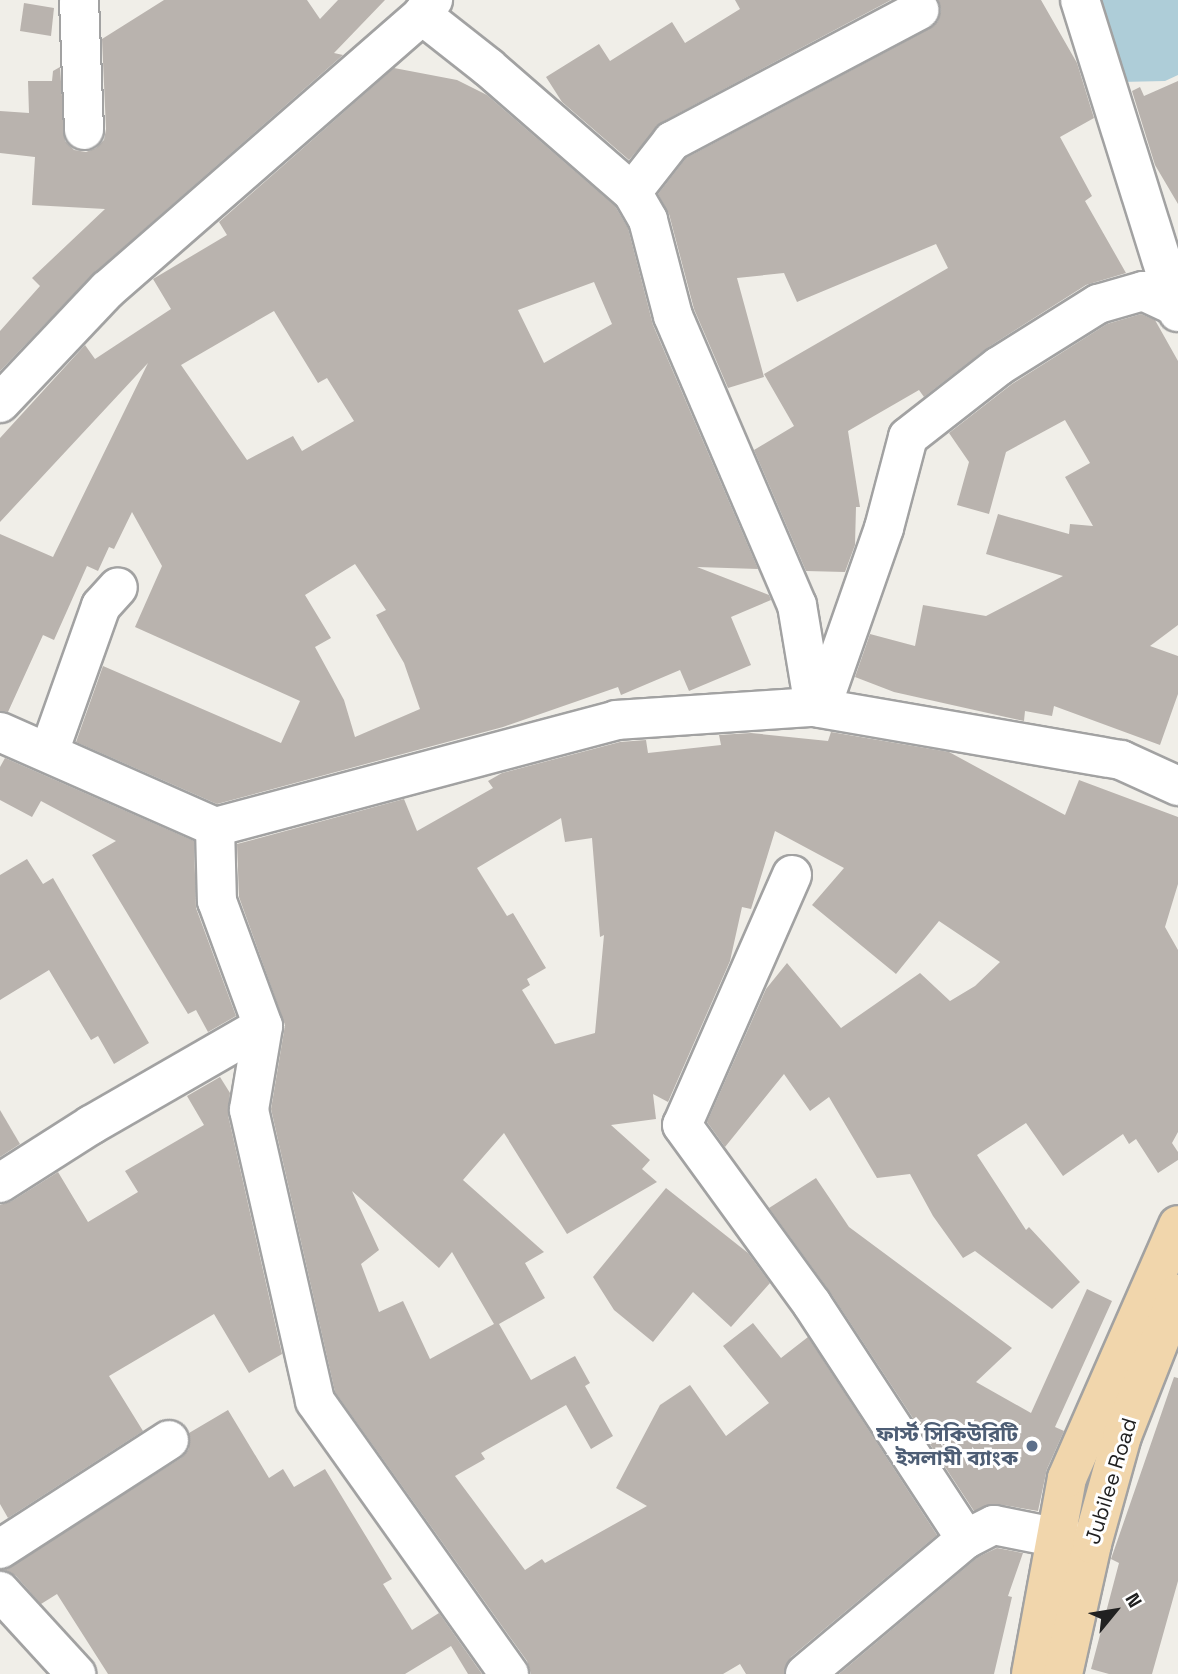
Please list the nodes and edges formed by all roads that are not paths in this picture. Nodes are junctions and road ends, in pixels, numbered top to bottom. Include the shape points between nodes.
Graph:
1 (79, 0) edge
2 (1080, 0) edge
3 (428, 7) edge
4 (919, 10) dead end
5 (84, 130) dead end
6 (632, 192) junction
7 (1177, 309) edge
8 (0, 403) edge
9 (118, 587) dead end
10 (818, 708) junction
11 (0, 732) edge
12 (48, 752) junction
13 (1178, 786) edge
14 (215, 827) junction
15 (792, 876) dead end
16 (263, 1026) junction
17 (0, 1183) edge
18 (1178, 1225) edge
19 (1178, 1294) edge
20 (169, 1440) dead end
21 (967, 1539) junction
22 (1074, 1540) junction
23 (0, 1549) edge
24 (0, 1591) edge
25 (76, 1674) edge
26 (509, 1674) edge
27 (805, 1674) edge
28 (1031, 1674) edge
29 (1063, 1674) edge

1 - 5 street
2 - 7 street
3 - 6 street via 488,67
3 - 8 street via 107,290
4 - 6 street via 672,141
6 - 10 street via 648,220 673,316 797,605
7 - 10 street via 1143,291 1098,304 999,366 908,437 884,528
9 - 12 street via 101,606
10 - 13 street via 1121,760
10 - 14 street via 616,720
11 - 12 street
12 - 14 street
14 - 16 street via 217,901
15 - 21 street via 682,1125 812,1304
16 - 17 street
16 - 26 street via 249,1110 315,1401
18 - 22 main road via 1067,1478
19 - 22 main road, Jubilee Road via 1122,1436
20 - 23 street
21 - 22 street via 994,1525
21 - 27 street
22 - 28 main road
22 - 29 main road, Jubilee Road
24 - 25 street

